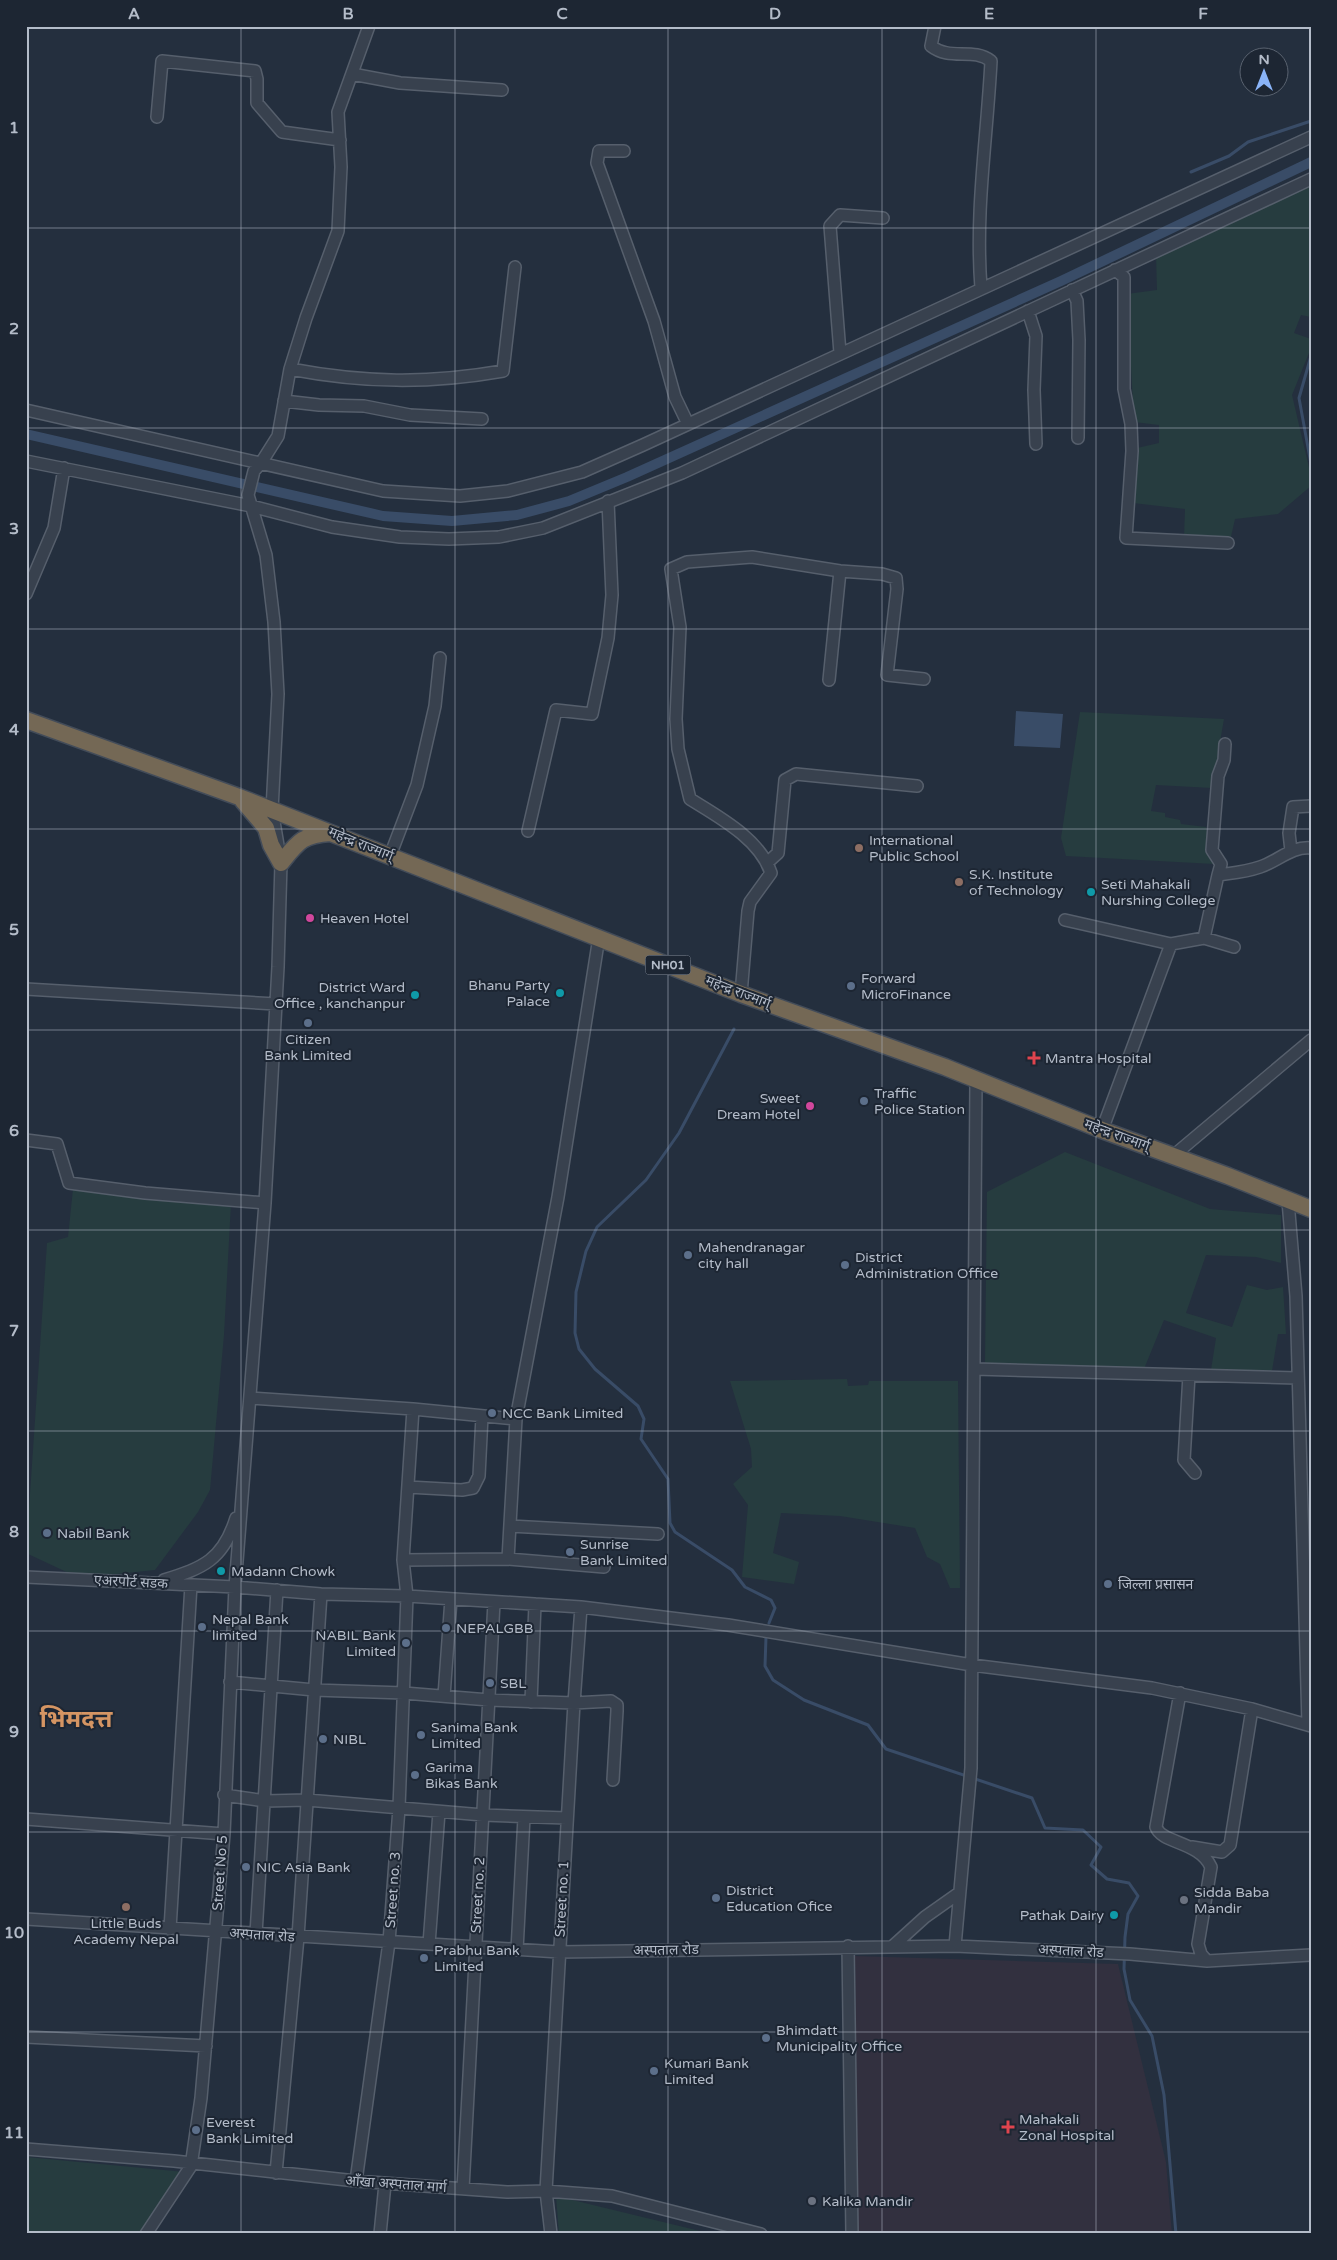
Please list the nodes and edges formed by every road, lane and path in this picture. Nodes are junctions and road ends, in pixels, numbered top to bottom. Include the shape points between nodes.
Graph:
1 (369, 26) edge
2 (935, 26) edge
3 (352, 74) junction
4 (502, 90) dead end
5 (157, 117) dead end
6 (1311, 137) edge
7 (340, 140) junction
8 (624, 152) dead end
9 (1311, 179) edge
10 (883, 218) dead end
11 (515, 267) dead end
12 (1115, 270) junction
13 (982, 288) junction
14 (1072, 290) junction
15 (1028, 311) junction
16 (840, 353) junction
17 (290, 370) junction
18 (284, 402) junction
19 (26, 410) edge
20 (482, 419) dead end
21 (688, 424) junction
22 (1078, 438) dead end
23 (1036, 444) dead end
24 (26, 461) edge
25 (261, 463) junction
26 (64, 468) junction
27 (249, 501) junction
28 (608, 501) junction
29 (1228, 543) dead end
30 (840, 572) junction
31 (26, 594) edge
32 (440, 658) dead end
33 (924, 679) dead end
34 (829, 680) dead end
35 (26, 720) edge
36 (1225, 744) dead end
37 (917, 786) dead end
38 (239, 797) junction
39 (1311, 806) edge
40 (272, 810) junction
41 (528, 831) dead end
42 (332, 833) junction
43 (1311, 848) edge
44 (1291, 850) junction
45 (390, 856) junction
46 (768, 862) junction
47 (281, 863) junction
48 (1218, 875) junction
49 (1065, 920) dead end
50 (599, 937) junction
51 (1204, 938) junction
52 (1171, 944) junction
53 (1234, 947) dead end
54 (26, 989) edge
55 (741, 994) junction
56 (276, 1004) junction
57 (1311, 1040) edge
58 (976, 1081) junction
59 (1102, 1130) junction
60 (26, 1140) edge
61 (1173, 1156) junction
62 (1288, 1201) junction
63 (265, 1203) junction
64 (1311, 1210) edge
65 (975, 1369) junction
66 (1188, 1375) junction
67 (1296, 1378) junction
68 (251, 1398) junction
69 (413, 1409) junction
70 (482, 1416) junction
71 (516, 1419) junction
72 (1195, 1473) dead end
73 (408, 1487) junction
74 (242, 1499) junction
75 (510, 1526) junction
76 (658, 1534) dead end
77 (403, 1560) junction
78 (508, 1560) junction
79 (604, 1567) dead end
80 (26, 1577) edge
81 (155, 1583) junction
82 (191, 1585) junction
83 (235, 1587) junction
84 (278, 1590) junction
85 (321, 1594) junction
86 (407, 1596) junction
87 (451, 1599) junction
88 (494, 1602) junction
89 (535, 1604) junction
90 (581, 1608) junction
91 (972, 1665) junction
92 (230, 1682) junction
93 (271, 1686) junction
94 (314, 1690) junction
95 (404, 1693) junction
96 (1180, 1694) junction
97 (444, 1696) junction
98 (489, 1700) junction
99 (531, 1702) junction
100 (574, 1703) junction
101 (1252, 1708) junction
102 (1309, 1725) edge
103 (613, 1780) dead end
104 (224, 1795) junction
105 (307, 1800) junction
106 (266, 1801) junction
107 (399, 1808) junction
108 (439, 1812) junction
109 (482, 1816) junction
110 (524, 1817) junction
111 (567, 1818) junction
112 (26, 1819) edge
113 (176, 1830) junction
114 (224, 1834) junction
115 (1192, 1847) junction
116 (959, 1893) junction
117 (26, 1919) edge
118 (170, 1929) junction
119 (216, 1932) junction
120 (256, 1934) junction
121 (298, 1937) junction
122 (390, 1942) junction
123 (429, 1944) junction
124 (848, 1946) junction
125 (893, 1946) junction
126 (955, 1946) junction
127 (476, 1947) junction
128 (518, 1950) junction
129 (559, 1952) junction
130 (1311, 1955) edge
131 (1207, 1961) junction
132 (26, 2036) edge
133 (206, 2046) junction
134 (26, 2149) edge
135 (191, 2163) junction
136 (276, 2173) junction
137 (356, 2181) junction
138 (385, 2184) junction
139 (463, 2189) junction
140 (546, 2191) junction
141 (146, 2234) edge
142 (380, 2234) edge
143 (551, 2234) edge
144 (761, 2234) edge
145 (852, 2234) edge

1 - 3 street
2 - 13 street via 931,46 940,53 984,55 991,61 978,247
3 - 4 street via 400,83
3 - 7 street via 338,112
5 - 7 street via 162,61 216,65 255,71 257,102 282,132
6 - 13 street
7 - 17 street via 338,231
8 - 21 street via 599,152 597,163 654,320 675,397
9 - 12 street
10 - 16 street via 840,215 830,226
11 - 17 street via 503,371 460,379 406,381 338,378
12 - 14 street
12 - 29 street via 1124,277 1124,389 1131,424 1126,538
13 - 16 street
14 - 15 street
14 - 22 street via 1077,301 1079,340
15 - 23 street via 1036,336
15 - 28 street via 682,473
16 - 21 street
17 - 18 street
18 - 20 street via 364,406 410,415
18 - 25 street via 278,436
19 - 25 street
21 - 25 street via 582,472 508,491 460,496 382,491
24 - 26 street
25 - 27 street via 251,477
26 - 27 street
26 - 31 street via 54,528
27 - 28 street via 332,527 449,540 499,537 543,528
27 - 40 street via 266,555 274,622 278,694
28 - 41 street via 612,596 608,638 592,714 556,710
30 - 33 street via 896,578 887,675
30 - 34 street
30 - 46 street via 752,557 687,562 671,569 680,626 678,749 690,799 736,828
32 - 45 street via 435,706 417,785
35 - 38 highway, महेन्द्र राज्मार्ग् / NH01
36 - 48 street via 1218,776 1213,843 1214,855 1221,864
37 - 46 street via 796,774 785,780 778,853
38 - 40 highway, महेन्द्र राज्मार्ग् / NH01
38 - 47 highway via 266,828
39 - 44 street via 1292,807
40 - 42 highway, महेन्द्र राज्मार्ग् / NH01
40 - 47 street
42 - 45 highway, महेन्द्र राज्मार्ग् / NH01
42 - 47 highway via 313,834 301,839
43 - 44 street
44 - 48 street via 1278,860 1248,871
45 - 50 highway, महेन्द्र राज्मार्ग् / NH01
46 - 55 street via 771,873 750,902 748,911
47 - 56 street
48 - 51 street
49 - 52 street
50 - 55 highway, महेन्द्र राज्मार्ग् / NH01
50 - 71 street via 558,1197
51 - 52 street
51 - 53 street
52 - 59 street
54 - 56 street
55 - 58 highway, महेन्द्र राज्मार्ग् / NH01
56 - 63 street
57 - 61 street
58 - 59 highway, महेन्द्र राज्मार्ग् / NH01
58 - 65 street
59 - 61 highway, महेन्द्र राज्मार्ग् / NH01
60 - 63 street via 57,1144 69,1183
61 - 62 highway, महेन्द्र राज्मार्ग् / NH01
62 - 64 highway, महेन्द्र राज्मार्ग् / NH01
62 - 67 street via 1296,1296
63 - 68 street
65 - 66 street
65 - 91 street
66 - 67 street
66 - 72 street via 1184,1460
67 - 102 street
68 - 69 street
68 - 74 street
69 - 70 street
69 - 73 street, Street no. 3
70 - 71 street
70 - 73 street via 478,1476 473,1488
71 - 75 street
73 - 77 street, Street no. 3
74 - 81 street via 230,1537 211,1560 194,1570
74 - 83 street, Street No 5
75 - 76 street
75 - 78 street
77 - 78 street
77 - 86 street, Street no. 3
78 - 79 street
80 - 81 street, एअरपोर्ट सडक
81 - 82 street, एअरपोर्ट सडक
82 - 83 street, एअरपोर्ट सडक
82 - 113 street
83 - 84 street, एअरपोर्ट सडक
83 - 92 street, Street No 5
84 - 85 street, एअरपोर्ट सडक
84 - 93 street
85 - 86 street, एअरपोर्ट सडक
85 - 94 street
86 - 87 street, एअरपोर्ट सडक
86 - 95 street, Street no. 3
87 - 88 street, एअरपोर्ट सडक
87 - 97 street
88 - 89 street, एअरपोर्ट सडक
88 - 98 street, Street no. 2
89 - 90 street, एअरपोर्ट सडक
89 - 99 street
90 - 91 street, एअरपोर्ट सडक via 728,1625
90 - 100 street, Street no. 1
91 - 96 street, एअरपोर्ट सडक
91 - 116 street via 971,1768
92 - 93 street
92 - 104 street, Street No 5
93 - 94 street
93 - 106 street
94 - 95 street
94 - 105 street
95 - 97 street
95 - 107 street, Street no. 3
96 - 101 street, एअरपोर्ट सडक
96 - 115 street via 1156,1827 1163,1836
97 - 98 street
98 - 99 street
98 - 109 street, Street no. 2
99 - 100 street
100 - 103 street via 611,1701 617,1705
100 - 111 street, Street no. 1
101 - 102 street, एअरपोर्ट सडक
101 - 115 street via 1230,1845 1222,1852
104 - 106 street
104 - 114 street, Street No 5
105 - 106 street
105 - 107 street
105 - 121 street
106 - 120 street
107 - 108 street
107 - 122 street, Street no. 3
108 - 109 street
108 - 123 street
109 - 110 street
109 - 127 street, Street no. 2
110 - 111 street
110 - 128 street
111 - 129 street, Street no. 1
112 - 113 street
113 - 114 street
113 - 118 street
114 - 119 street, Street No 5
115 - 131 street via 1212,1869 1198,1944
116 - 125 street via 925,1917
116 - 126 street
117 - 118 street, अस्पताल रोड
118 - 119 street, अस्पताल रोड
119 - 120 street, अस्पताल रोड
119 - 133 street, Street No 5
120 - 121 street, अस्पताल रोड
121 - 122 street, अस्पताल रोड
121 - 136 street
122 - 123 street, अस्पताल रोड
122 - 137 street, Street no. 3
123 - 127 street, अस्पताल रोड
124 - 125 street, अस्पताल रोड
124 - 129 street, अस्पताल रोड
124 - 145 street
125 - 126 street, अस्पताल रोड
126 - 131 street, अस्पताल रोड
127 - 128 street, अस्पताल रोड
127 - 139 street, Street no. 2
128 - 129 street, अस्पताल रोड
129 - 140 street, Street no. 1
130 - 131 street, अस्पताल रोड
132 - 133 street
133 - 135 street, Street No 5
134 - 135 street, आँखा अस्पताल मार्ग
135 - 136 street, आँखा अस्पताल मार्ग
135 - 141 street, Street No 5
136 - 137 street, आँखा अस्पताल मार्ग
137 - 138 street, आँखा अस्पताल मार्ग
138 - 139 street, आँखा अस्पताल मार्ग
138 - 142 street
139 - 140 street, आँखा अस्पताल मार्ग
140 - 143 street, Street no. 1
140 - 144 street, आँखा अस्पताल मार्ग via 612,2196

